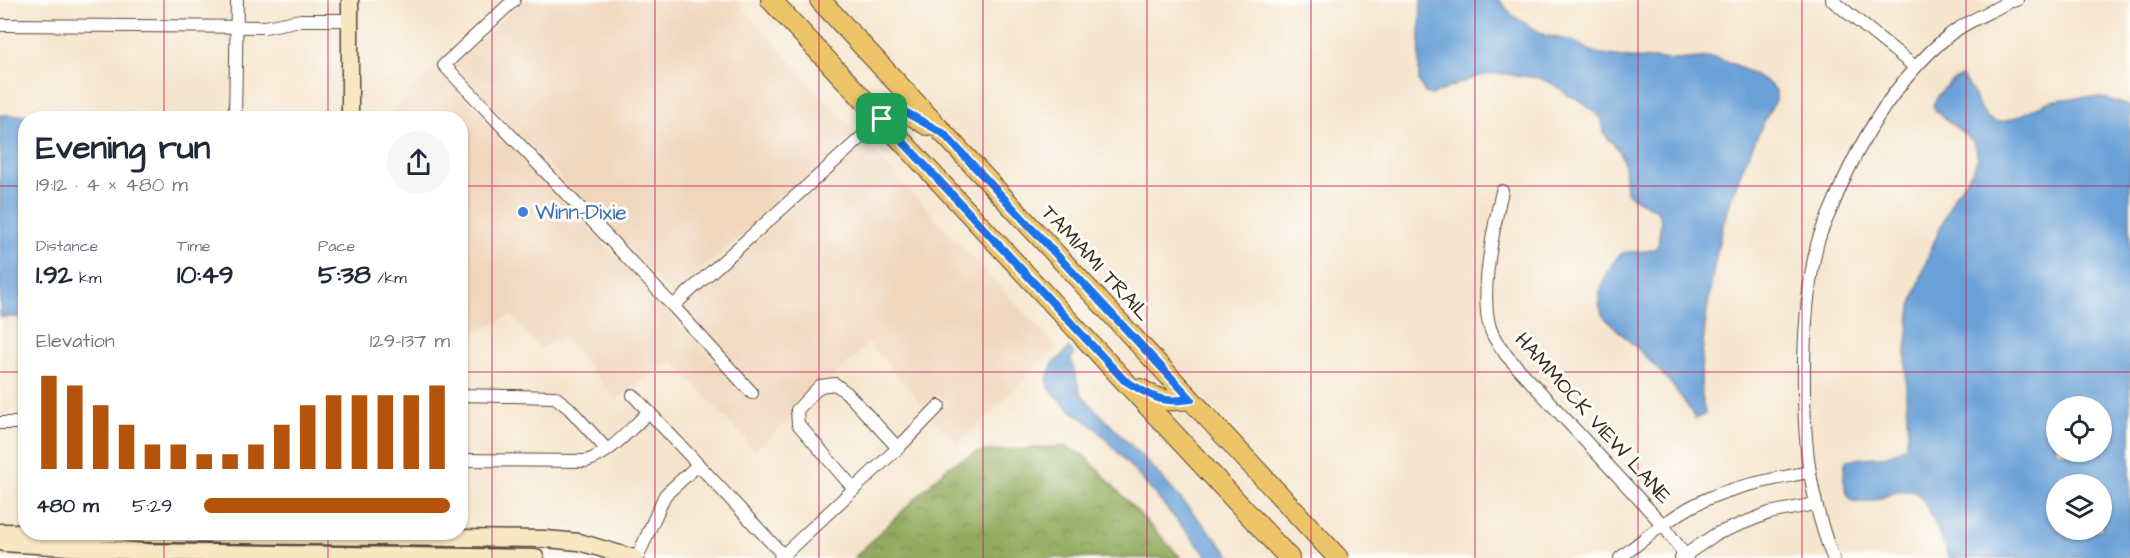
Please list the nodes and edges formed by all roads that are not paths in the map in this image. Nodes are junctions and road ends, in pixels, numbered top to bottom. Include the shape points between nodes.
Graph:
1 (237, 0) edge
2 (350, 0) edge
3 (514, 0) edge
4 (771, 0) edge
5 (820, 0) edge
6 (1832, 0) edge
7 (2017, 0) edge
8 (350, 20) junction
9 (0, 25) edge
10 (236, 26) junction
11 (1915, 67) junction
12 (235, 111) edge
13 (350, 111) edge
14 (882, 119) junction
15 (943, 133) junction
16 (1502, 191) dead end
17 (673, 306) junction
18 (1124, 380) junction
19 (752, 393) dead end
20 (468, 395) edge
21 (633, 395) dead end
22 (1191, 399) junction
23 (939, 406) dead end
24 (649, 412) junction
25 (0, 423) edge
26 (18, 423) edge
27 (898, 448) junction
28 (607, 450) junction
29 (468, 460) edge
30 (698, 465) junction
31 (1808, 472) junction
32 (854, 489) junction
33 (1815, 504) junction
34 (1663, 525) junction
35 (0, 532) edge
36 (18, 532) edge
37 (468, 537) edge
38 (347, 540) edge
39 (0, 543) edge
40 (347, 555) junction
41 (781, 557) edge
42 (1684, 557) edge
43 (536, 558) edge
44 (636, 558) edge
45 (1289, 558) edge
46 (1338, 558) edge
47 (1620, 558) edge
48 (1833, 558) edge

1 - 10 street
2 - 8 street
3 - 17 street via 444,65
4 - 14 main road
5 - 15 main road, TAMIAMI TRAIL
6 - 11 street
7 - 11 street via 1950,34
8 - 10 street
8 - 13 street
9 - 10 street
10 - 12 street
11 - 31 street via 1888,102 1847,169 1817,243 1805,318
14 - 15 main road via 894,112 905,112
14 - 17 street
14 - 18 main road
15 - 22 main road, TAMIAMI TRAIL
16 - 34 street, HAMMOCK VIEW LANE via 1490,241 1487,313 1492,334 1506,355
17 - 19 street
18 - 22 main road via 1158,400
18 - 45 main road
20 - 28 street via 555,397
21 - 24 street
22 - 46 main road, TAMIAMI TRAIL
23 - 27 street
24 - 28 street
24 - 30 street
25 - 26 street
27 - 32 street
27 - 32 street via 847,393 835,384 820,386 797,410 798,424
28 - 29 street via 586,461
30 - 41 street
30 - 44 street via 665,495
31 - 33 street
31 - 34 street via 1709,498
32 - 41 street
33 - 42 street via 1769,513 1716,534
33 - 48 street
34 - 42 street, HAMMOCK VIEW LANE
34 - 47 street
35 - 36 street
37 - 44 street via 579,542
38 - 40 street
39 - 40 street via 147,552
40 - 43 street

